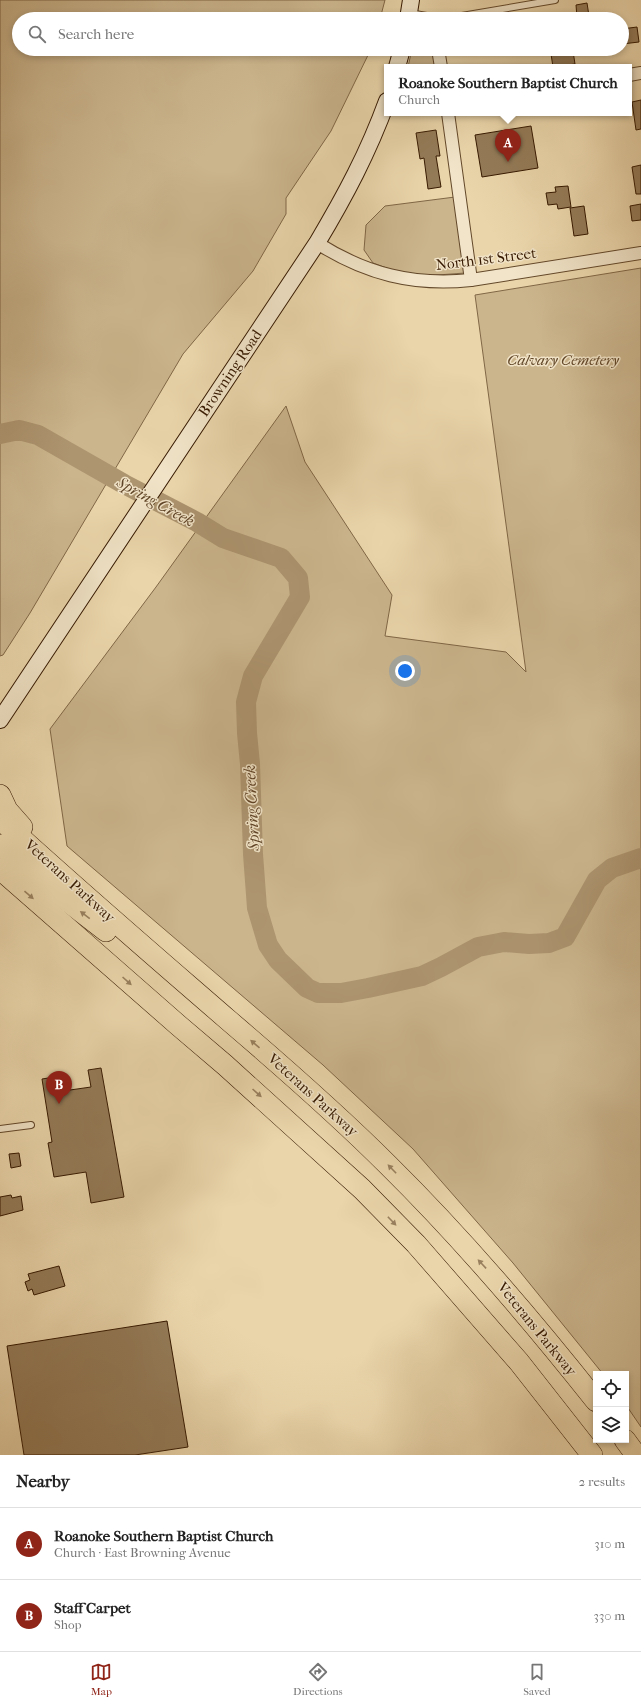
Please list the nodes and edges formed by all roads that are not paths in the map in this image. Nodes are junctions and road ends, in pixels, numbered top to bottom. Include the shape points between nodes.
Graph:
1 (411, 0) edge
2 (555, 0) edge
3 (409, 12) edge
4 (485, 12) edge
5 (384, 110) edge
6 (448, 116) edge
7 (317, 243) junction
8 (641, 253) edge
9 (471, 280) junction
10 (0, 720) edge
11 (0, 795) edge
12 (0, 819) edge
13 (0, 845) edge
14 (2, 872) edge
15 (92, 901) junction
16 (176, 975) junction
17 (30, 1125) dead end
18 (0, 1130) edge
19 (593, 1397) edge
20 (627, 1443) edge
21 (590, 1454) edge
22 (636, 1455) edge

1 - 3 street
2 - 4 lane
5 - 7 street, Browning Road via 356,176
6 - 9 street
7 - 9 street, North 1st Street via 359,266 404,279 426,282
7 - 10 street, Browning Road
8 - 9 street, North 1st Street
11 - 15 highway via 6,810 18,824 82,882
12 - 15 highway, Veterans Parkway
16 -> 13 highway via 115,938
14 -> 21 highway via 230,1070 362,1189 416,1244 492,1329
15 - 16 highway, Veterans Parkway
19 -> 16 highway, Veterans Parkway via 497,1280 388,1164 296,1078
17 - 18 lane
20 - 22 highway

